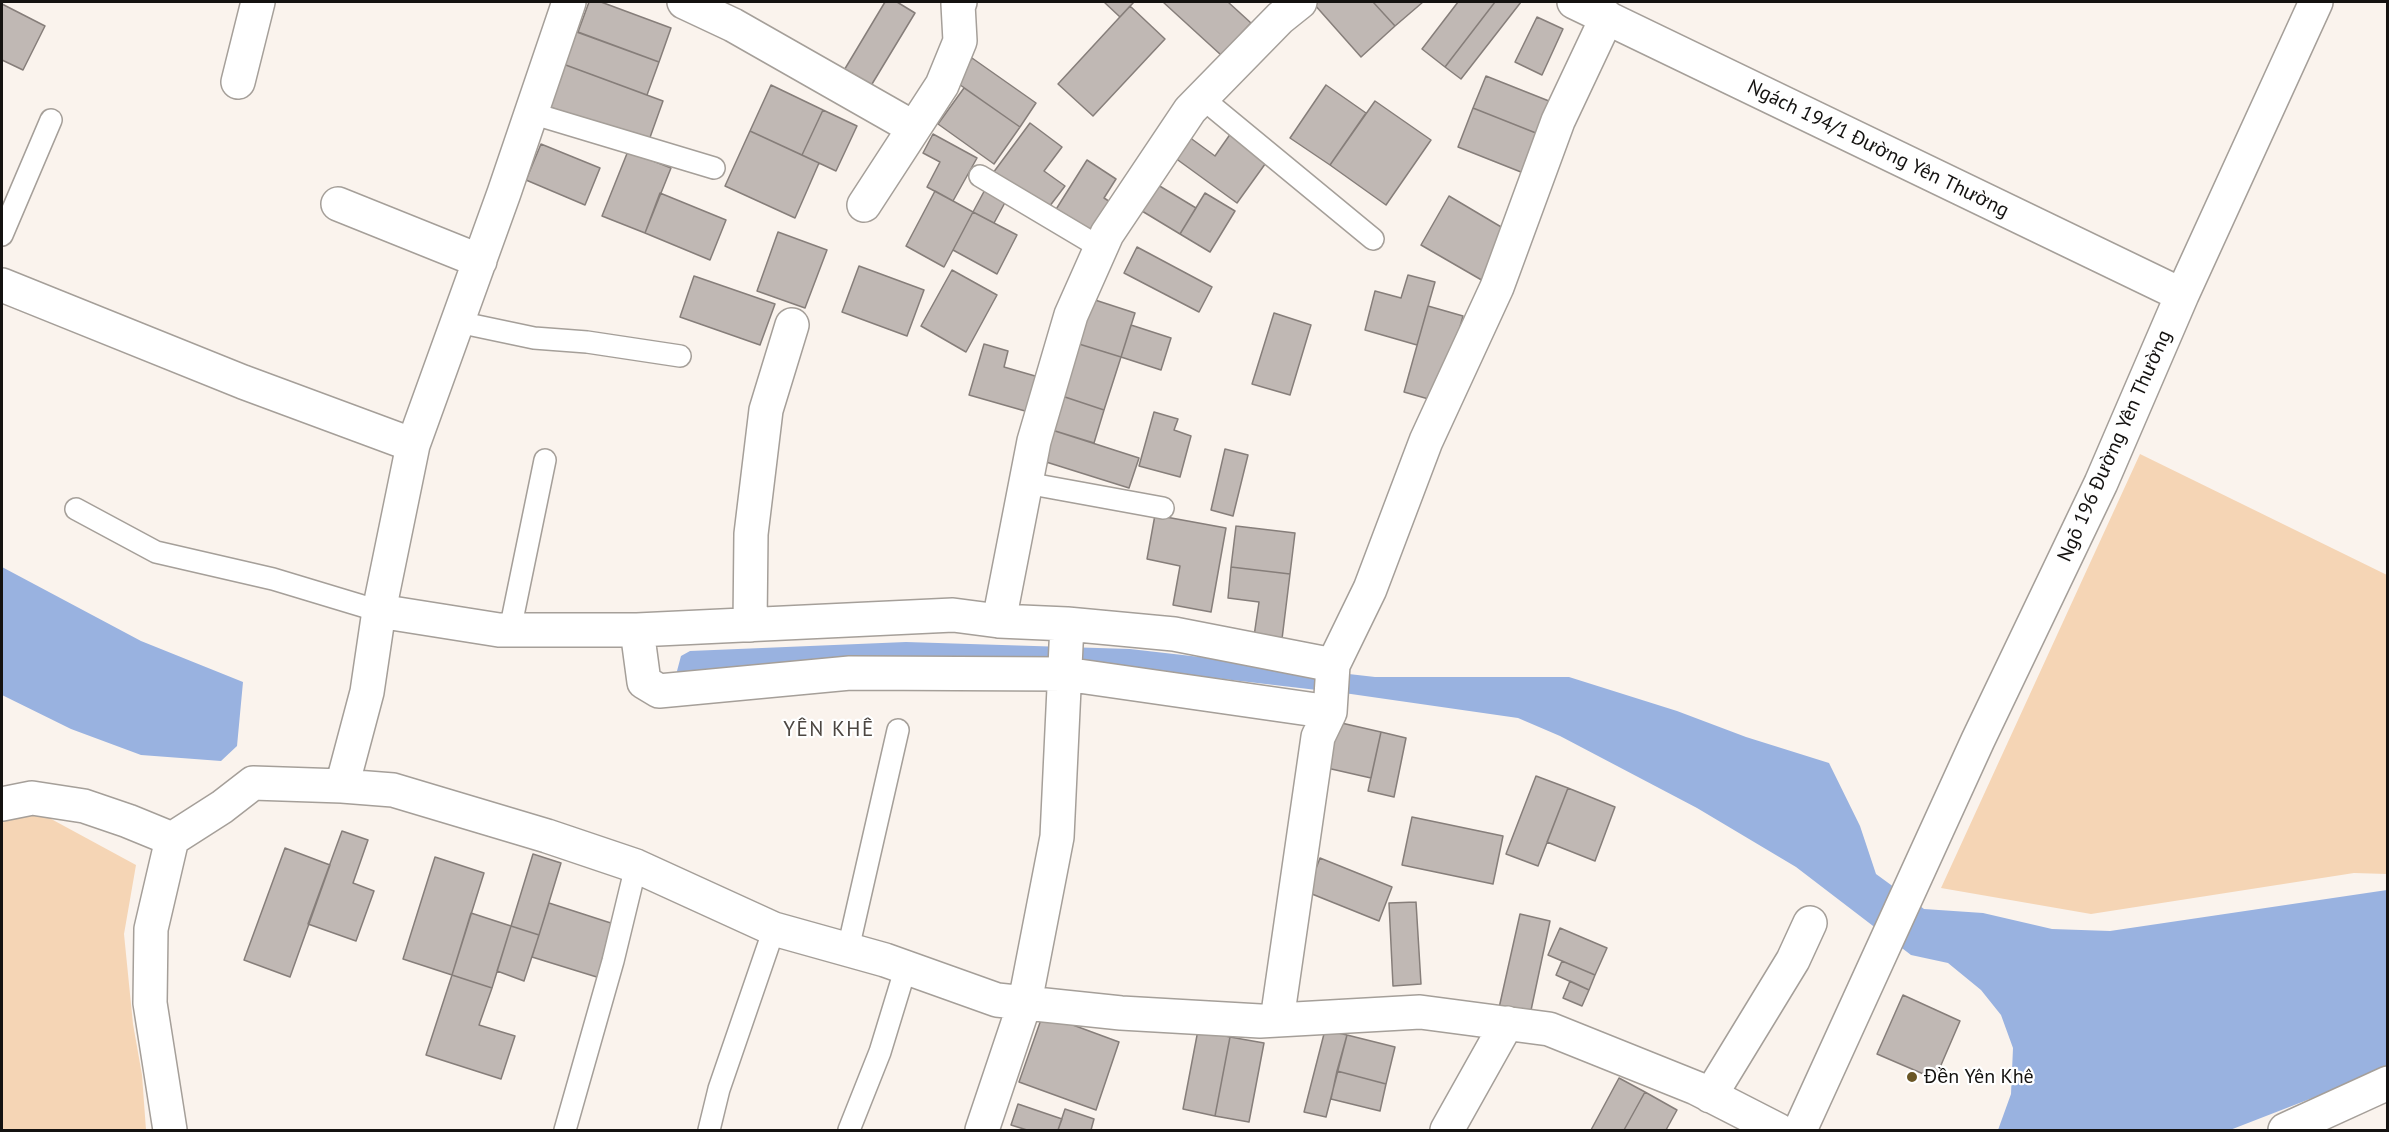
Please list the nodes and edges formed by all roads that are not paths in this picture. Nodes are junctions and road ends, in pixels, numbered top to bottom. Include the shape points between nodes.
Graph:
1 (258, 2) edge
2 (569, 2) edge
3 (684, 2) edge
4 (960, 2) edge
5 (1300, 2) edge
6 (1574, 2) edge
7 (2316, 2) edge
8 (1606, 17) junction
9 (238, 82) dead end
10 (1202, 98) junction
11 (531, 113) junction
12 (51, 120) dead end
13 (914, 128) junction
14 (714, 168) dead end
15 (980, 176) dead end
16 (338, 204) dead end
17 (864, 205) dead end
18 (2, 235) edge
19 (1373, 239) dead end
20 (1101, 248) junction
21 (480, 261) junction
22 (2, 285) edge
23 (2182, 295) junction
24 (458, 322) junction
25 (792, 325) dead end
26 (680, 357) dead end
27 (414, 445) junction
28 (545, 460) dead end
29 (1026, 483) junction
30 (1163, 508) dead end
31 (76, 509) dead end
32 (379, 611) junction
33 (999, 621) junction
34 (750, 625) junction
35 (510, 630) junction
36 (637, 630) junction
37 (1066, 650) junction
38 (1333, 668) junction
39 (1331, 708) junction
40 (898, 730) dead end
41 (342, 786) junction
42 (2, 804) edge
43 (172, 839) junction
44 (636, 866) junction
45 (1810, 923) dead end
46 (774, 929) junction
47 (848, 950) junction
48 (906, 967) junction
49 (1024, 1002) junction
50 (1277, 1020) junction
51 (1507, 1023) junction
52 (2388, 1083) edge
53 (1710, 1096) junction
54 (1770, 1129) edge
55 (170, 1131) edge
56 (565, 1131) edge
57 (709, 1131) edge
58 (849, 1131) edge
59 (982, 1131) edge
60 (1447, 1131) edge
61 (1800, 1131) edge
62 (2285, 1131) edge

1 - 9 street
2 - 11 street
3 - 13 street via 733,25
4 - 13 street via 960,41 942,85
5 - 10 street
6 - 8 street, Ngách 194/1 Đường Yên Thường
7 - 23 street, Ngõ 196 Đường Yên Thường
8 - 23 street, Ngách 194/1 Đường Yên Thường
8 - 38 street via 1558,121 1497,287 1426,441 1370,589
10 - 19 lane
10 - 20 street via 1190,110
11 - 14 lane
11 - 21 street
12 - 18 lane
13 - 17 street
15 - 20 lane
16 - 21 street
20 - 29 street via 1071,315 1034,441
21 - 24 street
22 - 27 street via 243,382
23 - 61 street, Ngõ 196 Đường Yên Thường via 2101,483
24 - 26 lane via 534,338
24 - 27 street
25 - 34 street via 766,410 751,534
27 - 32 street
28 - 35 lane
29 - 30 lane
29 - 33 street
31 - 32 lane via 156,552 273,579
32 - 35 street
32 - 41 street via 367,692
33 - 34 street via 953,615
33 - 37 street
34 - 36 street
35 - 36 street
36 - 37 street via 644,682 659,691
37 - 38 street via 1174,634
37 - 39 street
37 - 49 street via 1057,837
38 - 39 street
39 - 50 street via 1318,737
40 - 47 lane
41 - 43 street via 253,783
41 - 44 street via 393,790
42 - 43 street via 32,798 84,806
43 - 55 street via 151,929 150,1003
44 - 46 street
44 - 56 lane
45 - 53 street via 1793,960
46 - 47 street
46 - 57 lane via 719,1089
47 - 48 street
48 - 49 street via 997,1000
48 - 58 lane via 880,1052
49 - 50 street via 1121,1013
49 - 59 street
50 - 51 street via 1420,1012
51 - 53 street via 1549,1029
51 - 60 street
52 - 62 street
53 - 54 street

